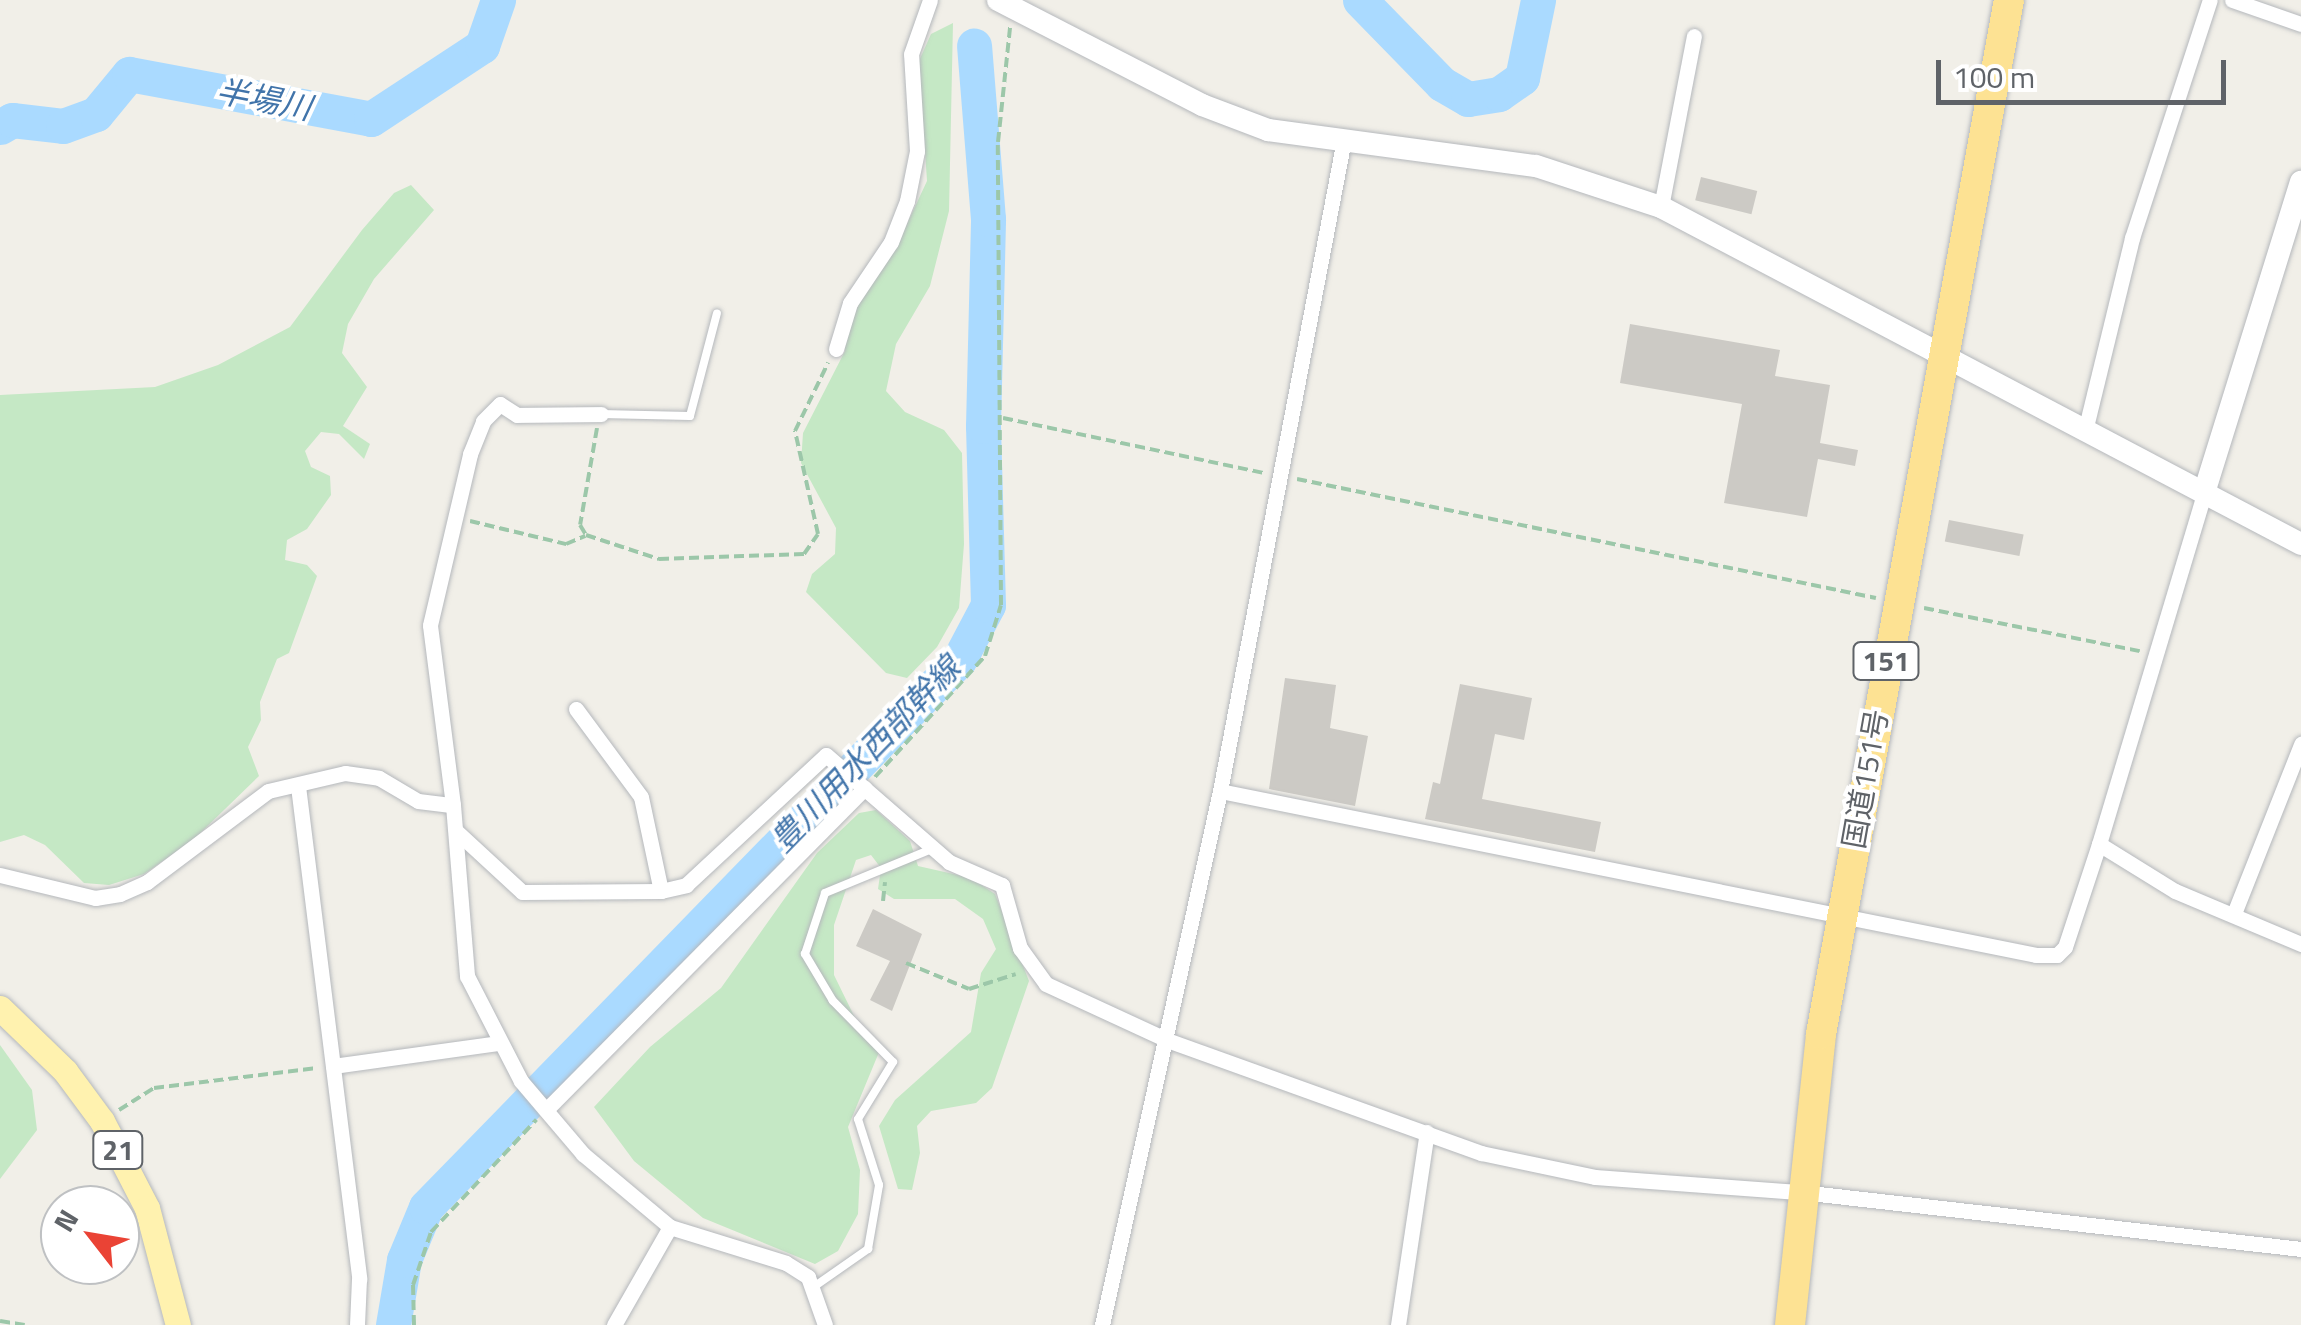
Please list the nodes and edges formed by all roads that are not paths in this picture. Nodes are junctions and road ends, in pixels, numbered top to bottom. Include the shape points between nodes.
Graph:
1 (930, 0) edge
2 (2010, 0) edge
3 (2210, 0) edge
4 (2232, 0) edge
5 (1007, 4) edge
6 (2301, 24) edge
7 (1694, 36) dead end
8 (1344, 139) junction
9 (2301, 182) edge
10 (1661, 208) junction
11 (2293, 234) edge
12 (717, 313) dead end
13 (836, 348) road end
14 (1942, 356) junction
15 (600, 414) joint
16 (2084, 431) junction
17 (2204, 492) junction
18 (2301, 544) edge
19 (576, 709) dead end
20 (2301, 744) edge
21 (862, 784) junction
22 (298, 786) junction
23 (1220, 791) junction
24 (453, 805) junction
25 (456, 831) junction
26 (2099, 844) junction
27 (932, 849) junction
28 (0, 875) edge
29 (661, 892) junction
30 (2234, 911) junction
31 (1841, 917) junction
32 (2301, 944) edge
33 (0, 1008) edge
34 (1167, 1040) junction
35 (499, 1043) junction
36 (333, 1066) junction
37 (544, 1106) junction
38 (1427, 1132) junction
39 (1801, 1192) junction
40 (670, 1227) junction
41 (2301, 1249) edge
42 (815, 1286) junction
43 (178, 1325) edge
44 (357, 1325) edge
45 (614, 1325) edge
46 (825, 1325) edge
47 (1102, 1325) edge
48 (1398, 1325) edge
49 (1790, 1325) edge

1 - 13 street via 910,54 917,152 907,200 891,242 845,313
2 - 14 highway, 国道151号 / 151
3 - 16 street via 2132,238
4 - 6 street
5 - 8 street via 1202,105 1268,130
7 - 10 street
8 - 10 street via 1536,166
8 - 23 street
9 - 11 street
10 - 14 street
11 - 17 street
12 - 15 lane via 690,416
14 - 16 street
14 - 31 highway, 国道151号 / 151
15 - 24 street via 518,415 500,404 483,422 430,625
16 - 17 street
17 - 18 street
17 - 26 street
19 - 29 street via 642,797
20 - 30 street
21 - 27 street
21 - 29 street via 826,755 686,885
21 - 37 street
22 - 24 street via 344,773 379,778 418,800
22 - 28 street via 268,792 120,894 94,898
22 - 36 street
23 - 31 street
23 - 34 street
24 - 25 street
25 - 29 street via 522,892
25 - 35 street via 467,976
26 - 30 street via 2175,891
26 - 31 street via 2072,933 2057,954
27 - 34 street via 1002,885 1030,969 1076,1001
27 - 42 lane via 825,893 805,954 833,1000 893,1062 858,1120 879,1184 868,1249
30 - 32 street
31 - 39 highway, 国道151号 / 151
33 - 43 main road, 21 via 44,1048 102,1121 147,1208
34 - 38 street
34 - 47 street
35 - 36 street
35 - 37 street
36 - 44 street via 360,1279
37 - 40 street via 582,1154
38 - 39 street via 1542,1170
38 - 48 street
39 - 41 street
39 - 49 highway, 国道151号 / 151
40 - 42 street via 786,1263
40 - 45 street
42 - 46 street

